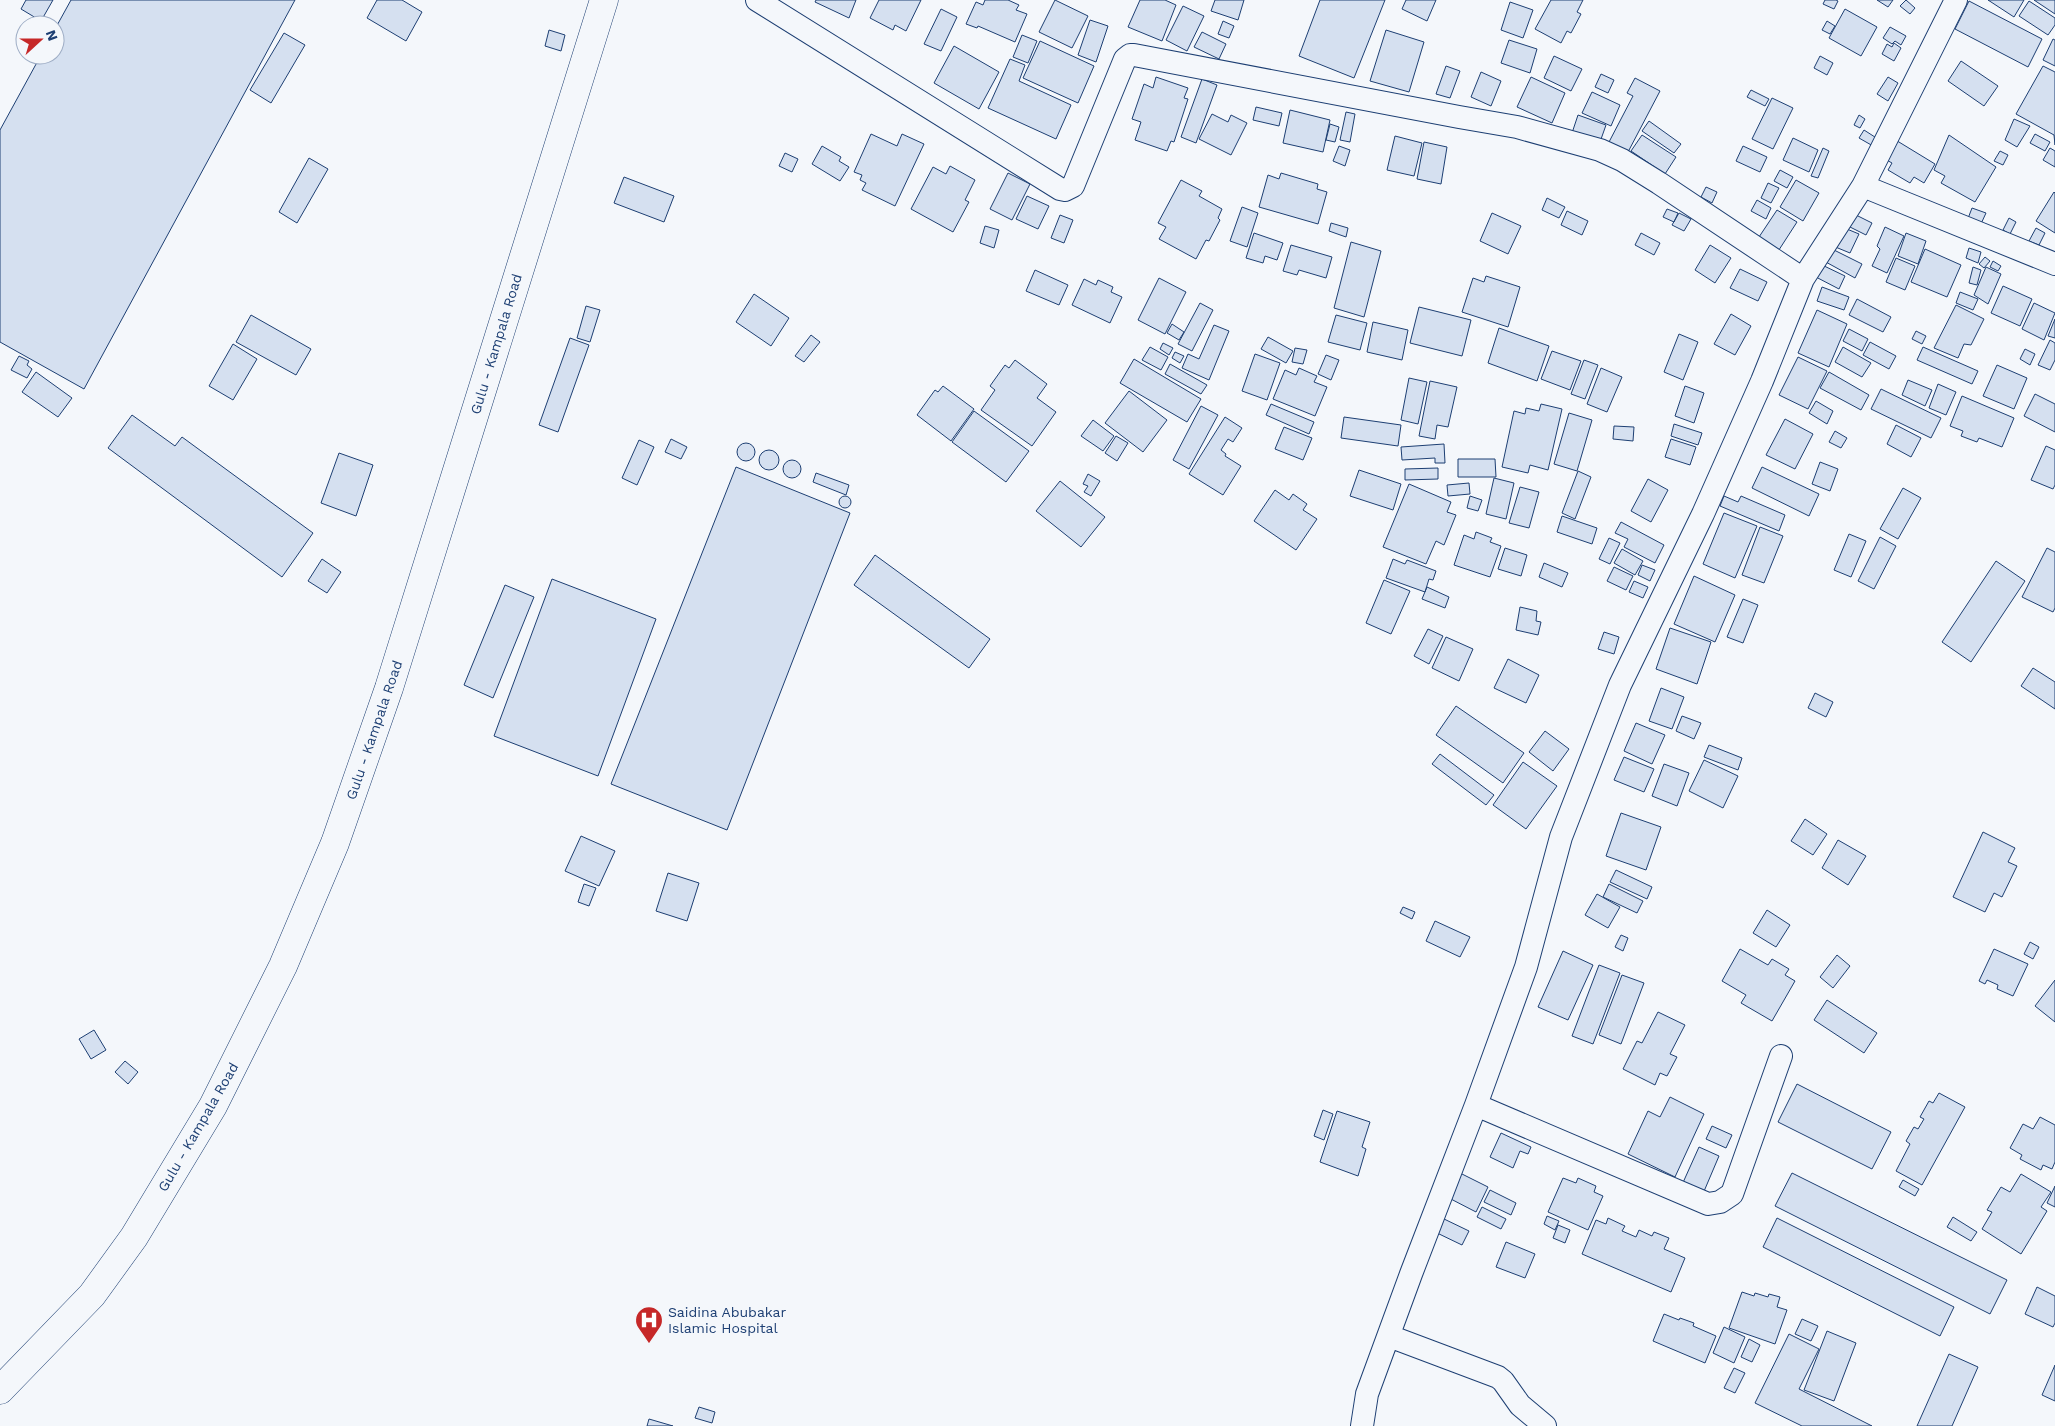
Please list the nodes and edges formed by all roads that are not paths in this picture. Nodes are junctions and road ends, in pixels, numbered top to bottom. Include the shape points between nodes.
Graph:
1 (604, 0) edge
2 (757, 0) edge
3 (1956, 0) edge
4 (1863, 186) junction
5 (2055, 264) edge
6 (1804, 279) junction
7 (1781, 1056) dead end
8 (1476, 1105) junction
9 (1389, 1336) junction
10 (0, 1390) edge
11 (1362, 1426) edge
12 (1545, 1426) edge

1 - 10 main road, Gulu - Kampala Road via 389,688 335,843 283,966 213,1106 134,1237 92,1295
2 - 6 street via 1060,189 1073,186 1125,59 1132,55 1517,127 1600,150 1622,160
3 - 4 street
4 - 5 street
4 - 6 street
6 - 8 street via 1703,514 1620,684 1561,837 1526,967
7 - 8 street via 1732,1194 1714,1204
8 - 9 street
9 - 11 street via 1367,1394
9 - 12 street via 1498,1378 1520,1405

